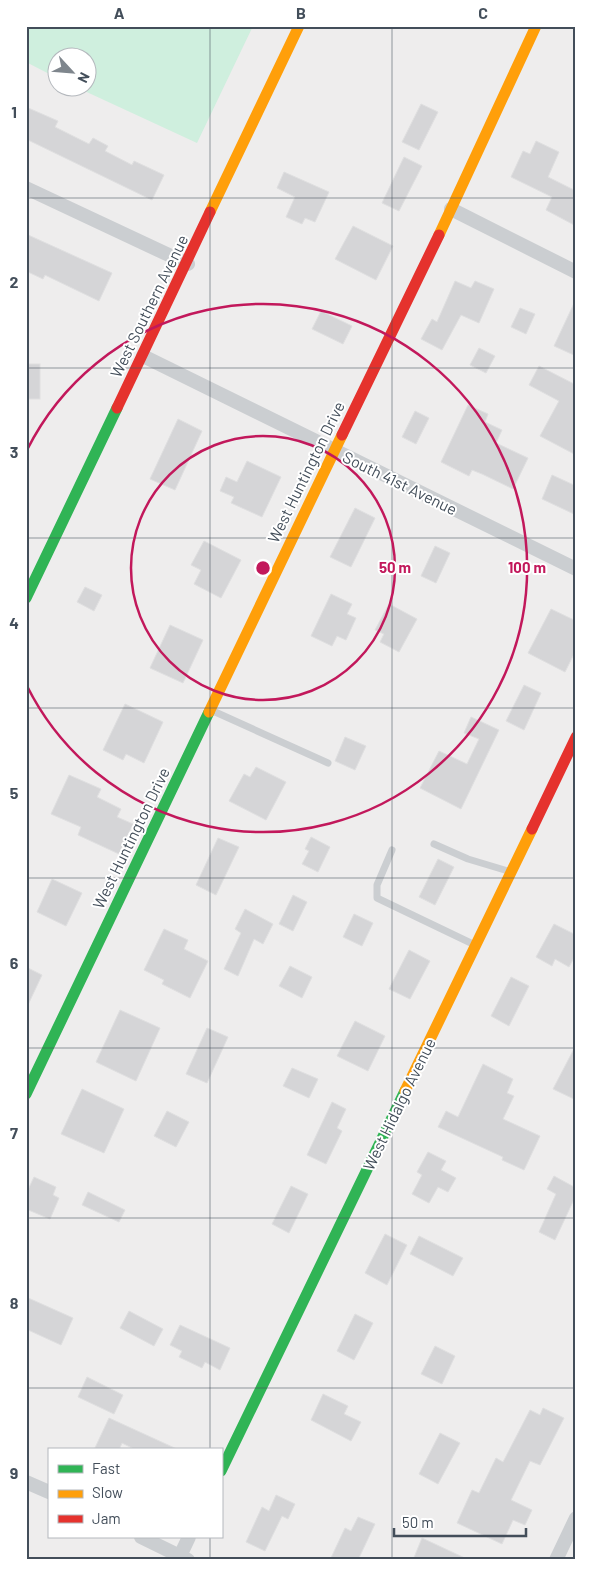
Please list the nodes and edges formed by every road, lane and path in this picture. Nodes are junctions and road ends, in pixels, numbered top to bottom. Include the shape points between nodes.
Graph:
1 (299, 26) edge
2 (536, 26) edge
3 (26, 188) edge
4 (452, 209) junction
5 (188, 264) junction
6 (576, 272) edge
7 (144, 356) junction
8 (334, 451) junction
9 (576, 569) edge
10 (26, 598) edge
11 (210, 710) junction
12 (576, 737) edge
13 (328, 763) dead end
14 (434, 844) dead end
15 (392, 850) dead end
16 (511, 871) junction
17 (475, 946) junction
18 (26, 1094) edge
19 (222, 1469) edge
20 (26, 1482) edge
21 (48, 1492) edge
22 (576, 1518) edge
23 (143, 1538) edge
24 (189, 1538) edge
25 (184, 1558) edge
26 (556, 1560) edge

1 - 5 street, West Southern Avenue
2 - 4 street, West Huntington Drive
3 - 5 street
4 - 6 street
4 - 8 street, West Huntington Drive
5 - 7 street, West Southern Avenue
7 - 8 street, South 41st Avenue
7 - 10 street, West Southern Avenue
8 - 9 street, South 41st Avenue
8 - 11 street, West Huntington Drive
11 - 13 lane
11 - 18 street, West Huntington Drive
12 - 16 street, West Hidalgo Avenue
14 - 16 lane via 468,859
15 - 17 lane via 377,885 377,898
16 - 17 street, West Hidalgo Avenue
17 - 19 street, West Hidalgo Avenue
20 - 21 street
22 - 26 street
23 - 25 street
24 - 25 street

